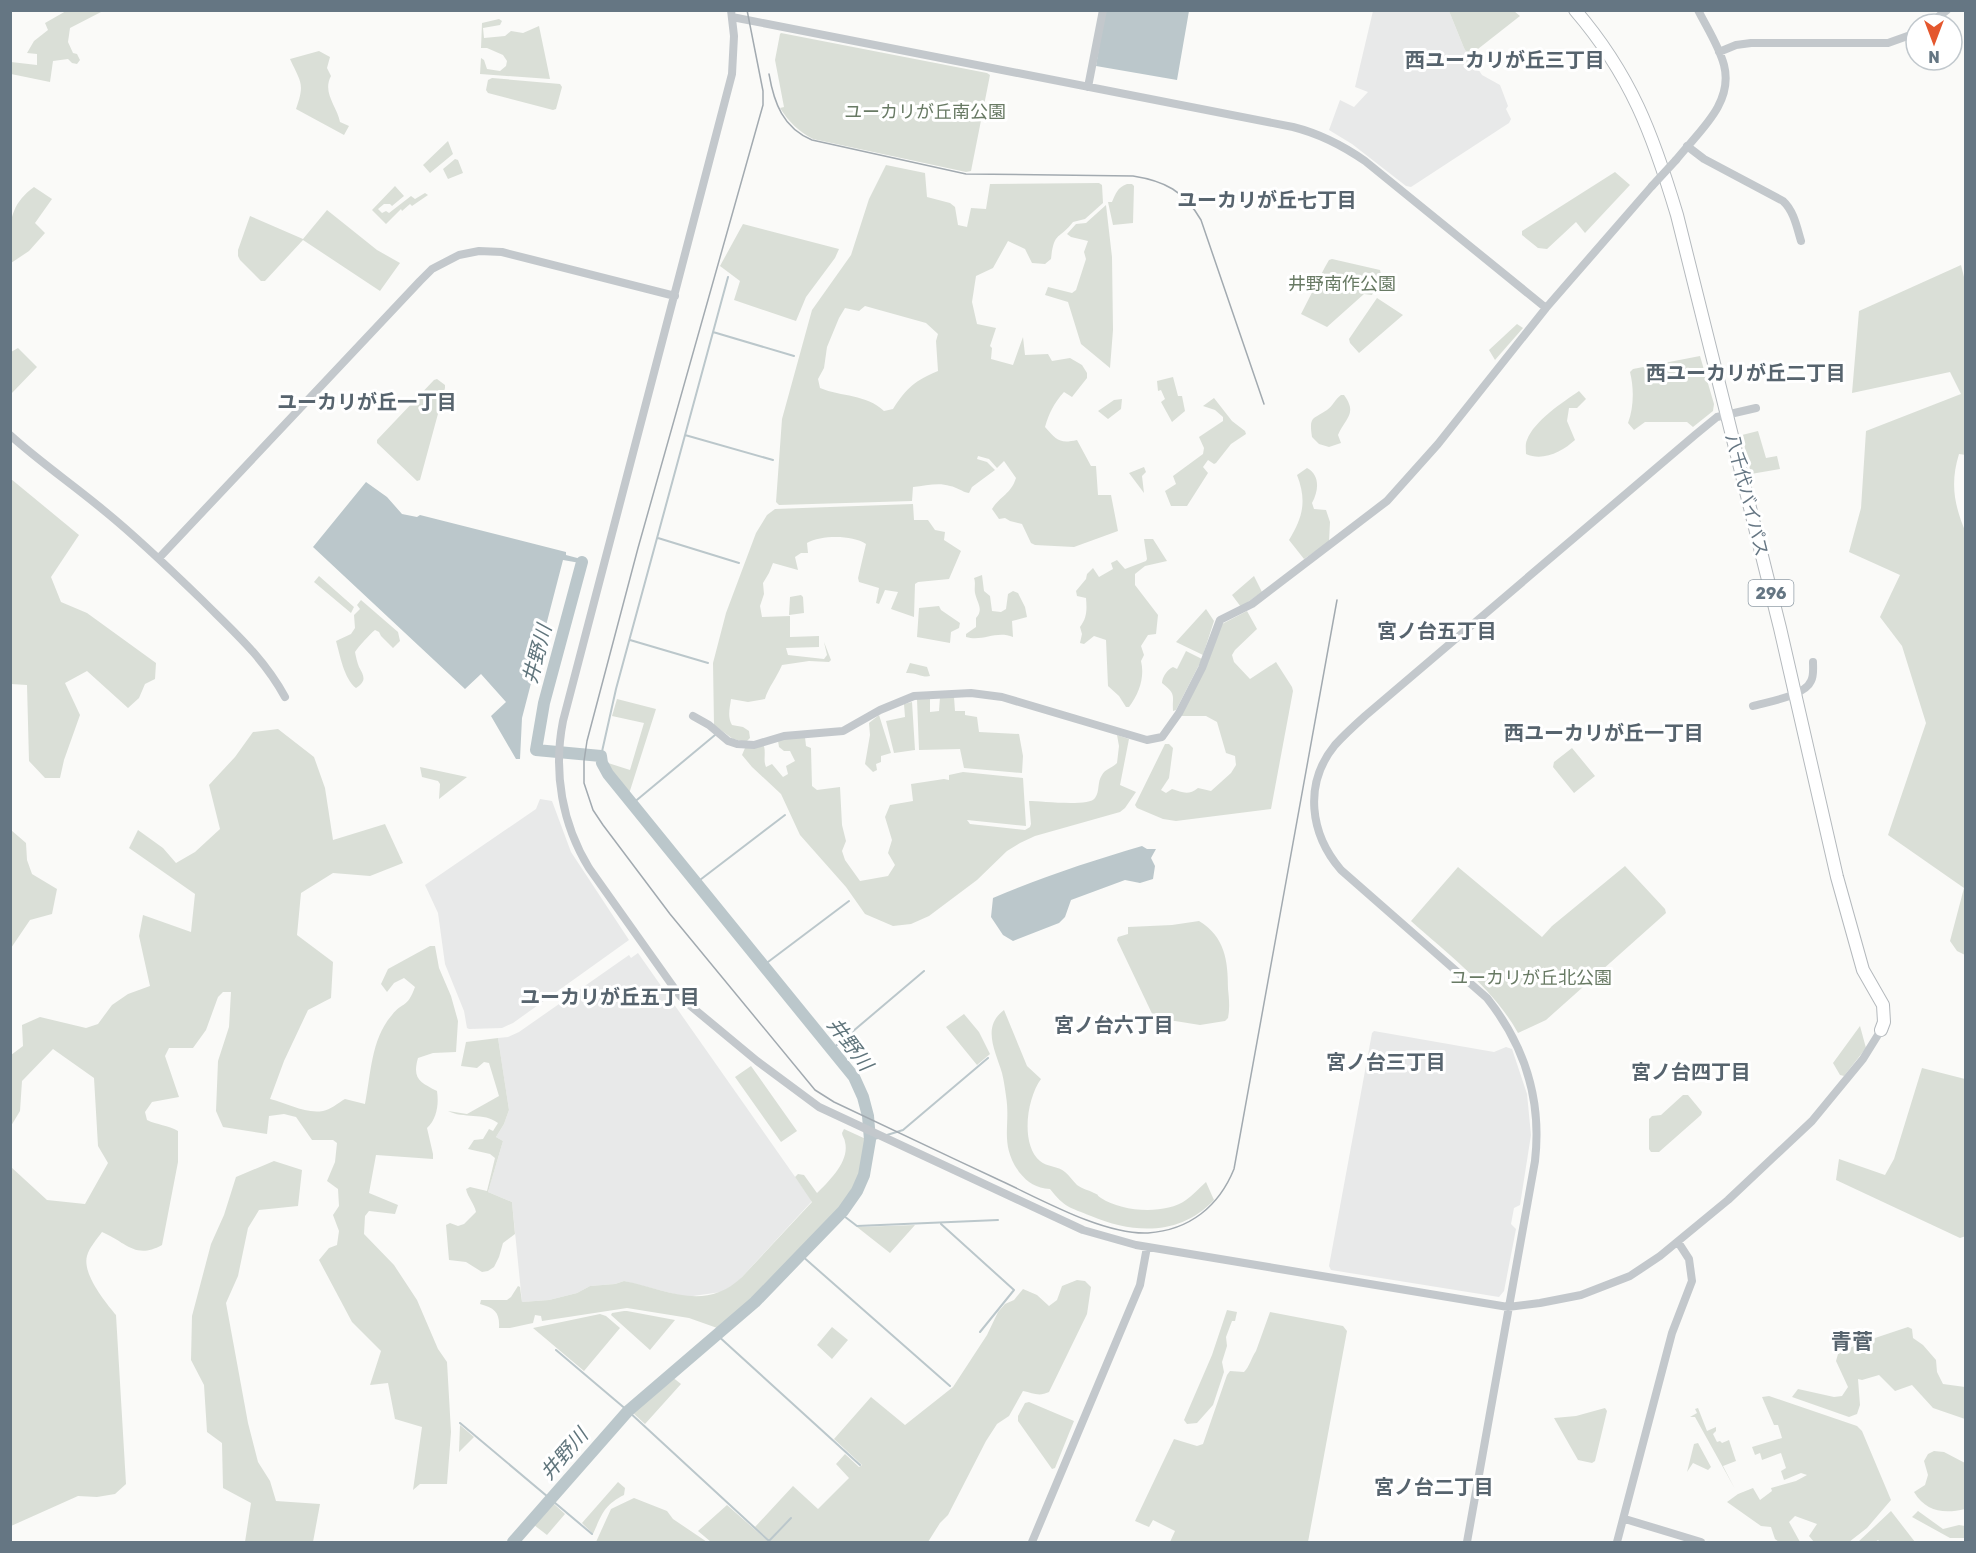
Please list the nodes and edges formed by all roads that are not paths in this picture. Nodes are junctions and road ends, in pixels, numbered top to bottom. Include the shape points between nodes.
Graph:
1 (1103, 10) edge
2 (1575, 10) edge
3 (1698, 10) edge
4 (731, 14) edge
5 (1904, 37) edge
6 (1719, 52) junction
7 (1088, 87) junction
8 (1687, 146) junction
9 (1801, 241) dead end
10 (675, 296) junction
11 (1546, 308) junction
12 (1756, 408) dead end
13 (1727, 414) junction
14 (10, 435) edge
15 (159, 558) junction
16 (1813, 662) dead end
17 (1794, 694) junction
18 (285, 698) dead end
19 (1752, 706) dead end
20 (693, 716) dead end
21 (1881, 1030) joint
22 (1678, 1242) junction
23 (1147, 1247) junction
24 (1508, 1307) junction
25 (1625, 1518) junction
26 (1032, 1542) edge
27 (1467, 1542) edge
28 (1617, 1542) edge
29 (1701, 1542) edge

1 - 7 street
2 - 13 highway, 八千代バイパス / 296 via 1614,61 1647,124 1661,161
3 - 6 street
4 - 7 street
4 - 10 street via 732,74
5 - 6 street via 1888,43 1736,45
6 - 8 street via 1725,75 1721,101
7 - 11 street via 1323,135 1365,161
8 - 9 street via 1784,201
8 - 11 street, bridge
10 - 15 street via 502,252 469,252 446,260 420,280
10 - 23 street via 563,721 560,795 583,858 677,992 795,1091 850,1123 1045,1214 1103,1237
11 - 20 street via 1438,444 1387,501 1252,604 1220,620 1202,668 1162,737 1147,740 1033,705 971,693 914,696 843,731 784,736 754,745 728,741
12 - 13 street
13 - 17 highway, 八千代バイパス / 296
13 - 24 street via 1695,435 1365,716 1334,746 1318,778 1314,797 1316,826 1333,859 1486,998 1515,1039 1526,1065 1535,1103 1536,1146
14 - 15 street
15 - 18 street via 252,648
16 - 17 street via 1811,683
17 - 19 street
17 - 21 highway, 八千代バイパス / 296 via 1858,956 1883,1005
21 - 22 street via 1863,1059 1812,1121
22 - 24 street via 1630,1276 1603,1287 1556,1300
22 - 25 street via 1689,1259 1692,1281 1672,1333
23 - 24 street
23 - 26 street via 1140,1285
24 - 27 street
25 - 28 street
25 - 29 street

